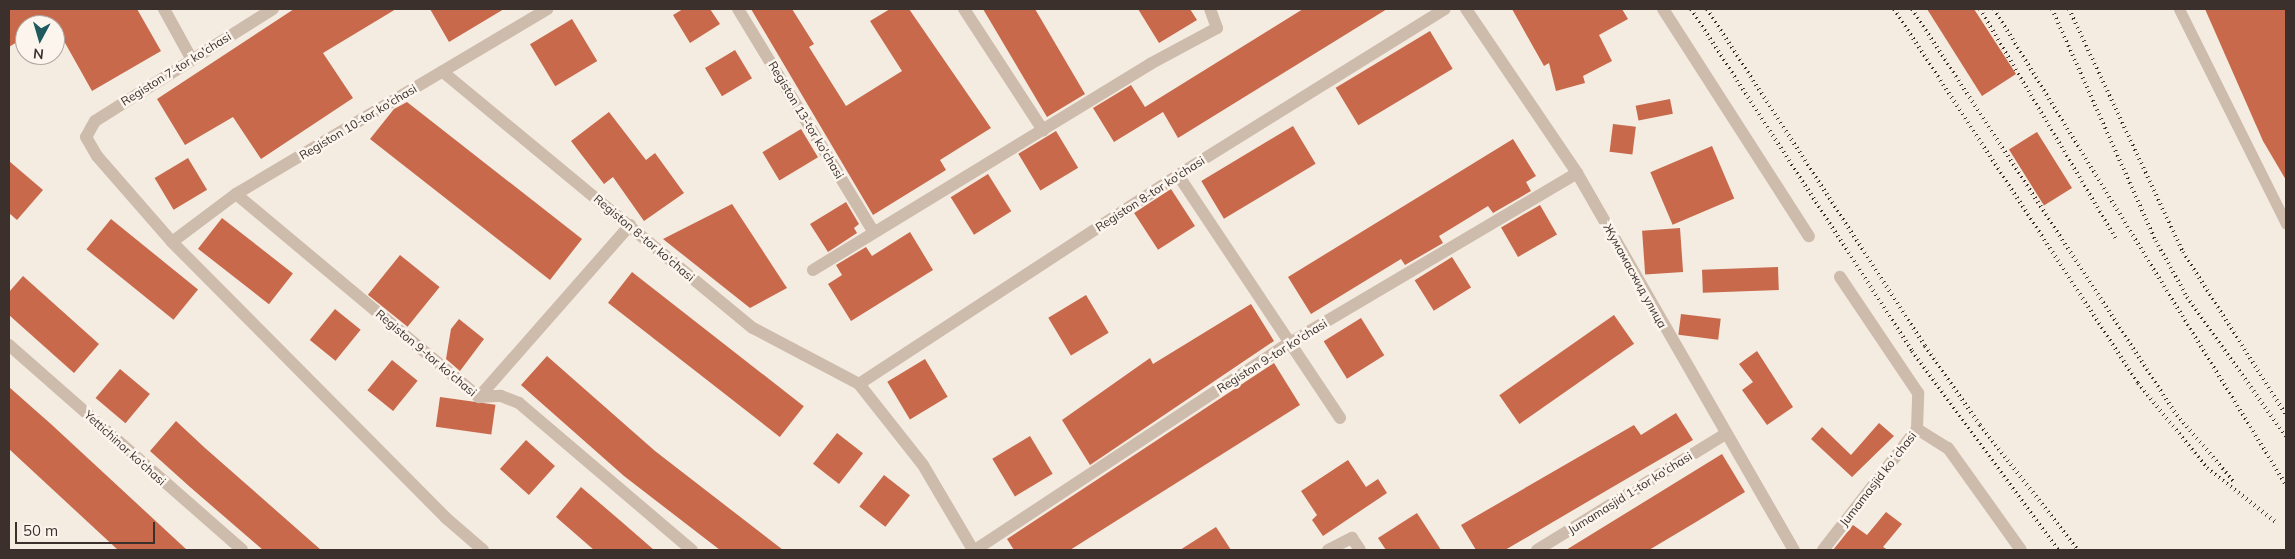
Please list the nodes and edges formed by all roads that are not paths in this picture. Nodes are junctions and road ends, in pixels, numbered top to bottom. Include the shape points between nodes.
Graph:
1 (164, 9) edge
2 (273, 9) edge
3 (547, 9) edge
4 (738, 9) edge
5 (964, 9) edge
6 (1210, 9) edge
7 (1445, 9) edge
8 (1466, 9) edge
9 (1663, 9) edge
10 (2179, 9) edge
11 (191, 58) junction
12 (443, 72) junction
13 (1043, 130) junction
14 (1577, 174) junction
15 (1178, 175) junction
16 (236, 194) junction
17 (2286, 224) edge
18 (630, 225) junction
19 (873, 231) junction
20 (1809, 236) dead end
21 (172, 242) junction
22 (813, 270) dead end
23 (1840, 277) dead end
24 (1288, 344) junction
25 (9, 345) edge
26 (859, 384) junction
27 (479, 397) junction
28 (1340, 418) dead end
29 (1917, 429) junction
30 (1724, 435) junction
31 (242, 550) edge
32 (483, 550) edge
33 (692, 550) edge
34 (974, 550) edge
35 (1328, 550) edge
36 (1360, 550) edge
37 (1537, 550) edge
38 (1794, 550) edge
39 (1823, 550) edge
40 (2021, 550) edge

1 - 11 street
2 - 11 street, Registon 7-tor ko'chasi
3 - 12 street, Registon 10-tor ko'chasi
4 - 19 street, Registon 13-tor ko'chasi
5 - 13 street
6 - 13 street via 1218,23 1216,28
7 - 15 street, Registon 8-tor ko'chasi
8 - 14 street, Жумамасжид улица
9 - 20 street
10 - 17 lane
11 - 21 street, Registon 7-tor ko'chasi via 95,121 86,137 97,156
12 - 16 street, Registon 10-tor ko'chasi
12 - 18 street, Registon 8-tor ko'chasi
13 - 19 street
14 - 24 street, Registon 9-tor ko'chasi
14 - 30 street, Жумамасжид улица
15 - 24 street
15 - 26 street, Registon 8-tor ko'chasi
16 - 21 street, Registon 10-tor ko'chasi
16 - 27 street, Registon 9-tor ko'chasi
18 - 26 street, Registon 8-tor ko'chasi via 753,328
18 - 27 street
19 - 22 street
21 - 32 street via 446,518
23 - 29 street, Jumamasjid koʻchasi via 1918,393
24 - 28 street
24 - 34 street, Registon 9-tor ko'chasi
25 - 31 street, Yettichinor ko‘chasi
26 - 34 street, Registon 8-tor ko'chasi via 923,465
27 - 33 street, Registon 9-tor ko'chasi via 501,396 519,403
29 - 39 street, Jumamasjid koʻchasi
29 - 40 street via 1948,448
30 - 37 street, Jumamasjid 1-tor ko'chasi
30 - 38 street, Жумамасжид улица
35 - 36 street via 1352,538

